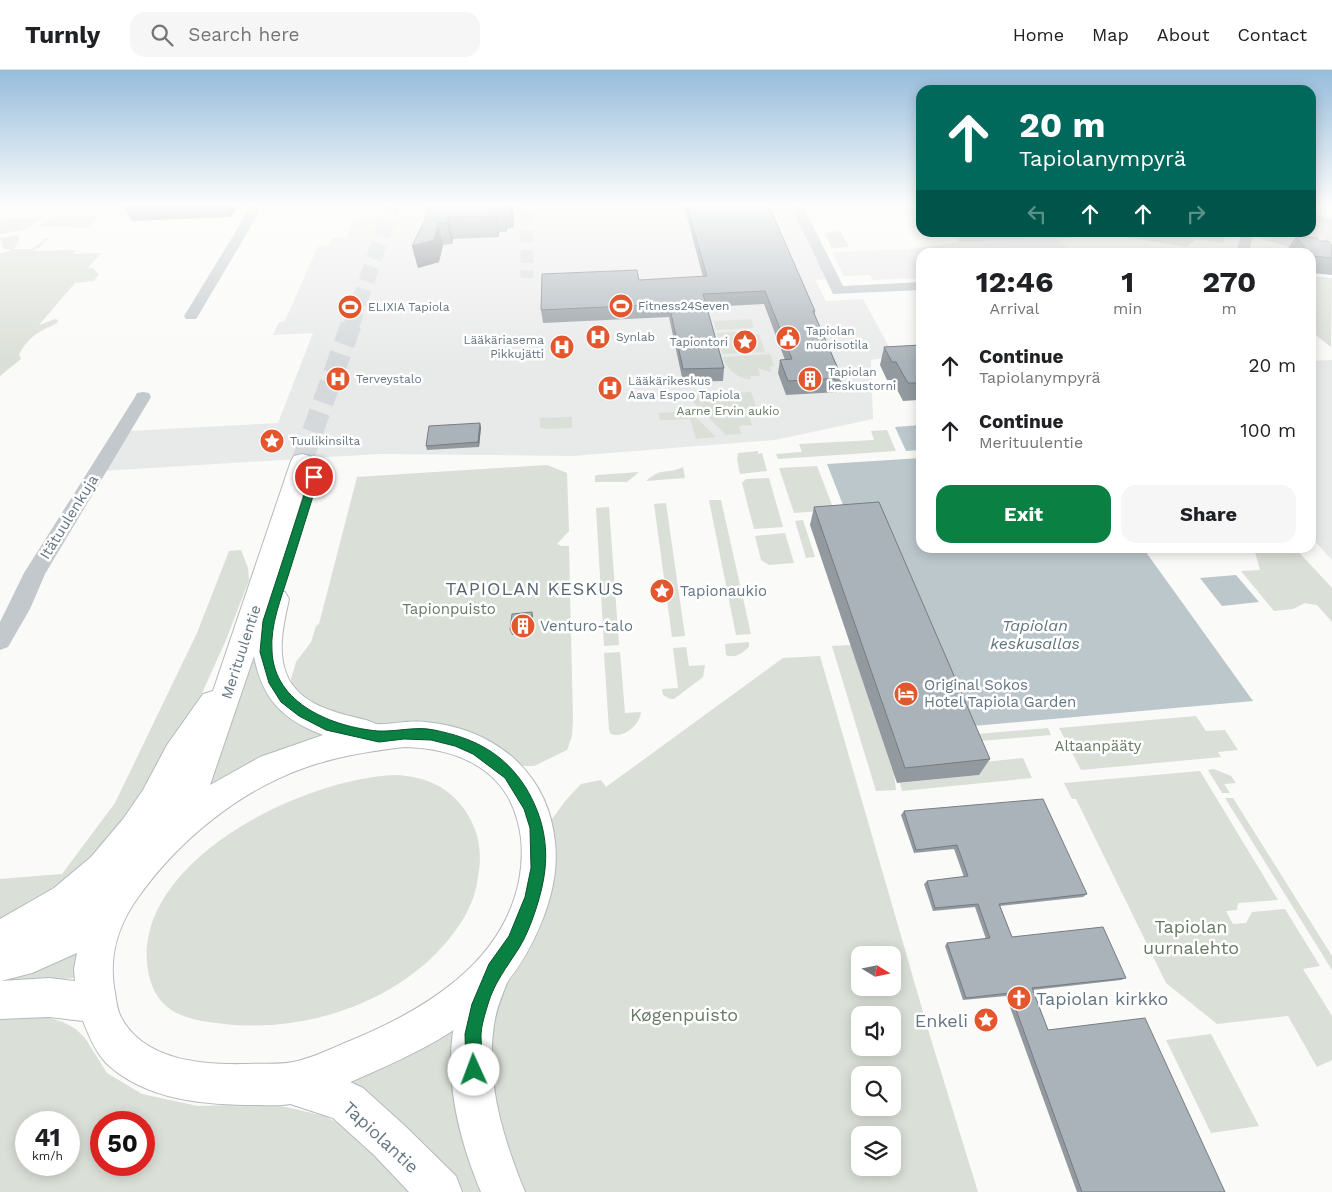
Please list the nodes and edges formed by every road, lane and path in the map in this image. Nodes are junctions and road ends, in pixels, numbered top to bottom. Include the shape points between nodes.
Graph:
1 (225, 258) edge
2 (822, 258) edge
3 (916, 286) edge
4 (190, 316) dead end
5 (143, 397) dead end
6 (0, 641) edge
7 (236, 669) junction
8 (379, 736) junction
9 (166, 837) junction
10 (114, 902) junction
11 (0, 938) edge
12 (0, 962) edge
13 (494, 970) junction
14 (0, 1000) edge
15 (97, 1006) junction
16 (288, 1084) junction
17 (440, 1192) edge
18 (503, 1192) edge

1 - 4 street
2 - 3 street via 838,291
5 - 6 street, Itätuulenkuja via 35,572
7 - 8 main road, Merituulentie via 311,460 268,621 266,652 273,680 286,699 304,713 326,725
7 - 9 main road, Merituulentie via 186,806
7 - 11 main road via 182,748 132,836 110,863 82,891 25,927
8 - 9 main road via 317,750 271,767 190,816
8 - 13 main road via 431,734 468,745 509,774 530,807 538,841 536,882 522,925
9 - 10 main road
10 - 12 main road via 86,926 54,946 26,958
10 - 15 main road via 94,951 92,987
13 - 16 main road via 450,1010 407,1036 335,1068
13 - 18 main road via 476,1020 474,1061 479,1119 493,1170
14 - 15 main road via 56,996 79,999
15 - 16 main road via 104,1027 115,1042 133,1059 154,1070 182,1079 221,1084
16 - 17 main road, Tapiolantie via 333,1094 348,1103

